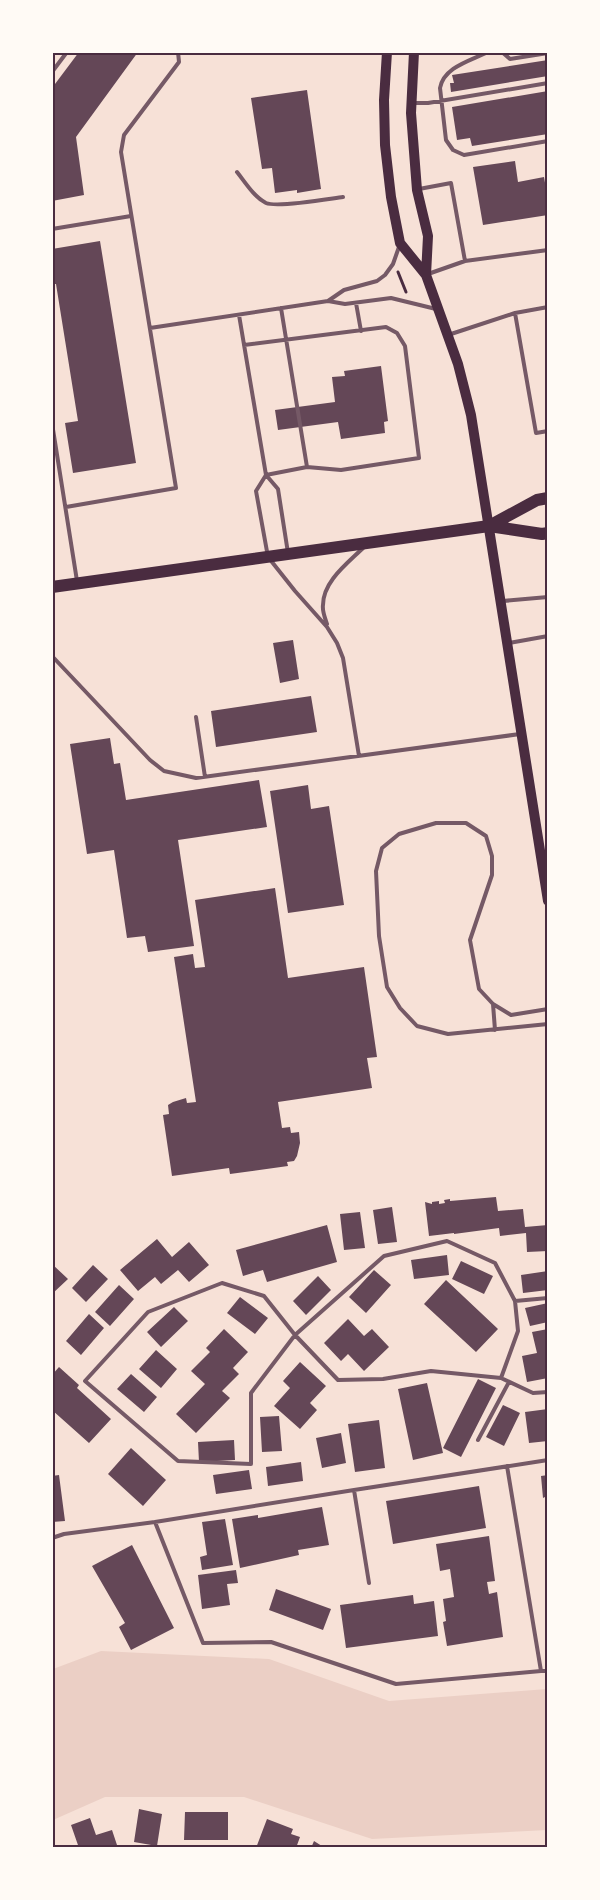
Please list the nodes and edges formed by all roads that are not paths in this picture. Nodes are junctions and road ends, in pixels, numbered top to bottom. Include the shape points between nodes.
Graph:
1 (67, 52) edge
2 (178, 52) edge
3 (387, 52) edge
4 (414, 52) edge
5 (488, 52) edge
6 (502, 52) edge
7 (548, 53) edge
8 (52, 72) edge
9 (548, 83) edge
10 (441, 99) junction
11 (412, 103) junction
12 (548, 141) edge
13 (237, 172) dead end
14 (417, 190) junction
15 (343, 197) dead end
16 (131, 216) junction
17 (52, 229) edge
18 (400, 243) junction
19 (548, 250) edge
20 (465, 261) junction
21 (426, 275) junction
22 (328, 301) junction
23 (356, 302) junction
24 (548, 307) edge
25 (281, 308) junction
26 (439, 310) junction
27 (514, 313) junction
28 (239, 315) junction
29 (150, 328) junction
30 (361, 331) junction
31 (448, 335) junction
32 (286, 340) junction
33 (244, 345) junction
34 (52, 423) edge
35 (548, 431) edge
36 (307, 467) junction
37 (266, 475) junction
38 (548, 498) edge
39 (66, 507) junction
40 (489, 526) junction
41 (548, 533) edge
42 (368, 542) junction
43 (288, 554) junction
44 (268, 557) junction
45 (78, 583) junction
46 (52, 587) edge
47 (548, 597) edge
48 (501, 602) junction
49 (327, 627) junction
50 (548, 636) edge
51 (507, 643) junction
52 (52, 656) edge
53 (196, 718) dead end
54 (521, 734) junction
55 (359, 756) junction
56 (205, 777) junction
57 (548, 901) edge
58 (493, 1004) junction
59 (548, 1010) edge
60 (548, 1024) edge
61 (495, 1030) junction
62 (548, 1298) edge
63 (515, 1301) junction
64 (295, 1335) junction
65 (501, 1378) junction
66 (509, 1382) junction
67 (548, 1392) edge
68 (478, 1440) dead end
69 (548, 1460) edge
70 (508, 1466) junction
71 (354, 1490) junction
72 (155, 1522) junction
73 (52, 1538) edge
74 (369, 1583) dead end
75 (541, 1671) junction
76 (548, 1671) edge

1 - 8 lane
2 - 16 lane via 180,62 124,135 121,152
3 - 18 main road via 385,145
4 - 11 main road
5 - 10 lane via 450,71 442,80
6 - 7 lane via 510,59
9 - 10 lane
10 - 11 lane
10 - 12 lane via 446,140 453,150 464,155
11 - 14 main road
13 - 15 lane via 267,203
14 - 20 lane via 451,183
14 - 21 main road via 428,236
16 - 17 lane
16 - 29 lane
18 - 21 main road
18 - 22 lane via 392,264 377,281 344,290
19 - 20 lane
20 - 21 lane
21 - 26 main road
22 - 23 lane
22 - 25 lane
23 - 26 lane via 391,298
23 - 30 lane
24 - 27 lane
25 - 28 lane
25 - 32 lane
26 - 31 main road
27 - 31 lane
27 - 35 lane via 536,433
28 - 29 lane
28 - 33 lane
29 - 39 lane via 176,488
30 - 32 lane
30 - 36 lane via 386,328 397,333 405,346 419,458 341,470
31 - 40 main road via 471,415
32 - 33 lane
32 - 36 lane
33 - 37 lane
34 - 39 lane
36 - 37 lane
37 - 43 lane via 278,489
37 - 44 lane via 256,491
38 - 40 main road via 537,500
39 - 45 lane
40 - 41 main road
40 - 42 main road
40 - 48 main road
42 - 43 main road
42 - 49 lane via 326,589 322,605
43 - 44 main road
44 - 45 main road
44 - 49 lane
45 - 46 main road
47 - 48 lane
48 - 51 main road
49 - 55 lane via 343,658
50 - 51 lane
51 - 54 main road
52 - 56 lane via 150,760 164,771
53 - 56 lane
54 - 55 lane
54 - 57 main road
55 - 56 lane
58 - 59 lane via 512,1015
58 - 61 lane
58 - 61 lane via 479,989 470,940 492,875 492,856 486,836 466,823 436,823 399,834 382,848 376,871 379,936 387,987 416,1026 448,1034
60 - 61 lane
62 - 63 lane
63 - 64 lane via 495,1263 447,1242 384,1256
63 - 65 lane via 518,1331
64 - 64 lane via 264,1296 222,1283 148,1312 85,1381 178,1461 251,1464 251,1393
64 - 65 lane via 338,1380 431,1371
65 - 66 lane
66 - 67 lane via 533,1393
66 - 68 lane
69 - 70 lane
70 - 71 lane
70 - 75 lane
71 - 72 lane
71 - 74 lane
72 - 73 lane
72 - 75 lane via 203,1643 271,1642 396,1684
75 - 76 lane

